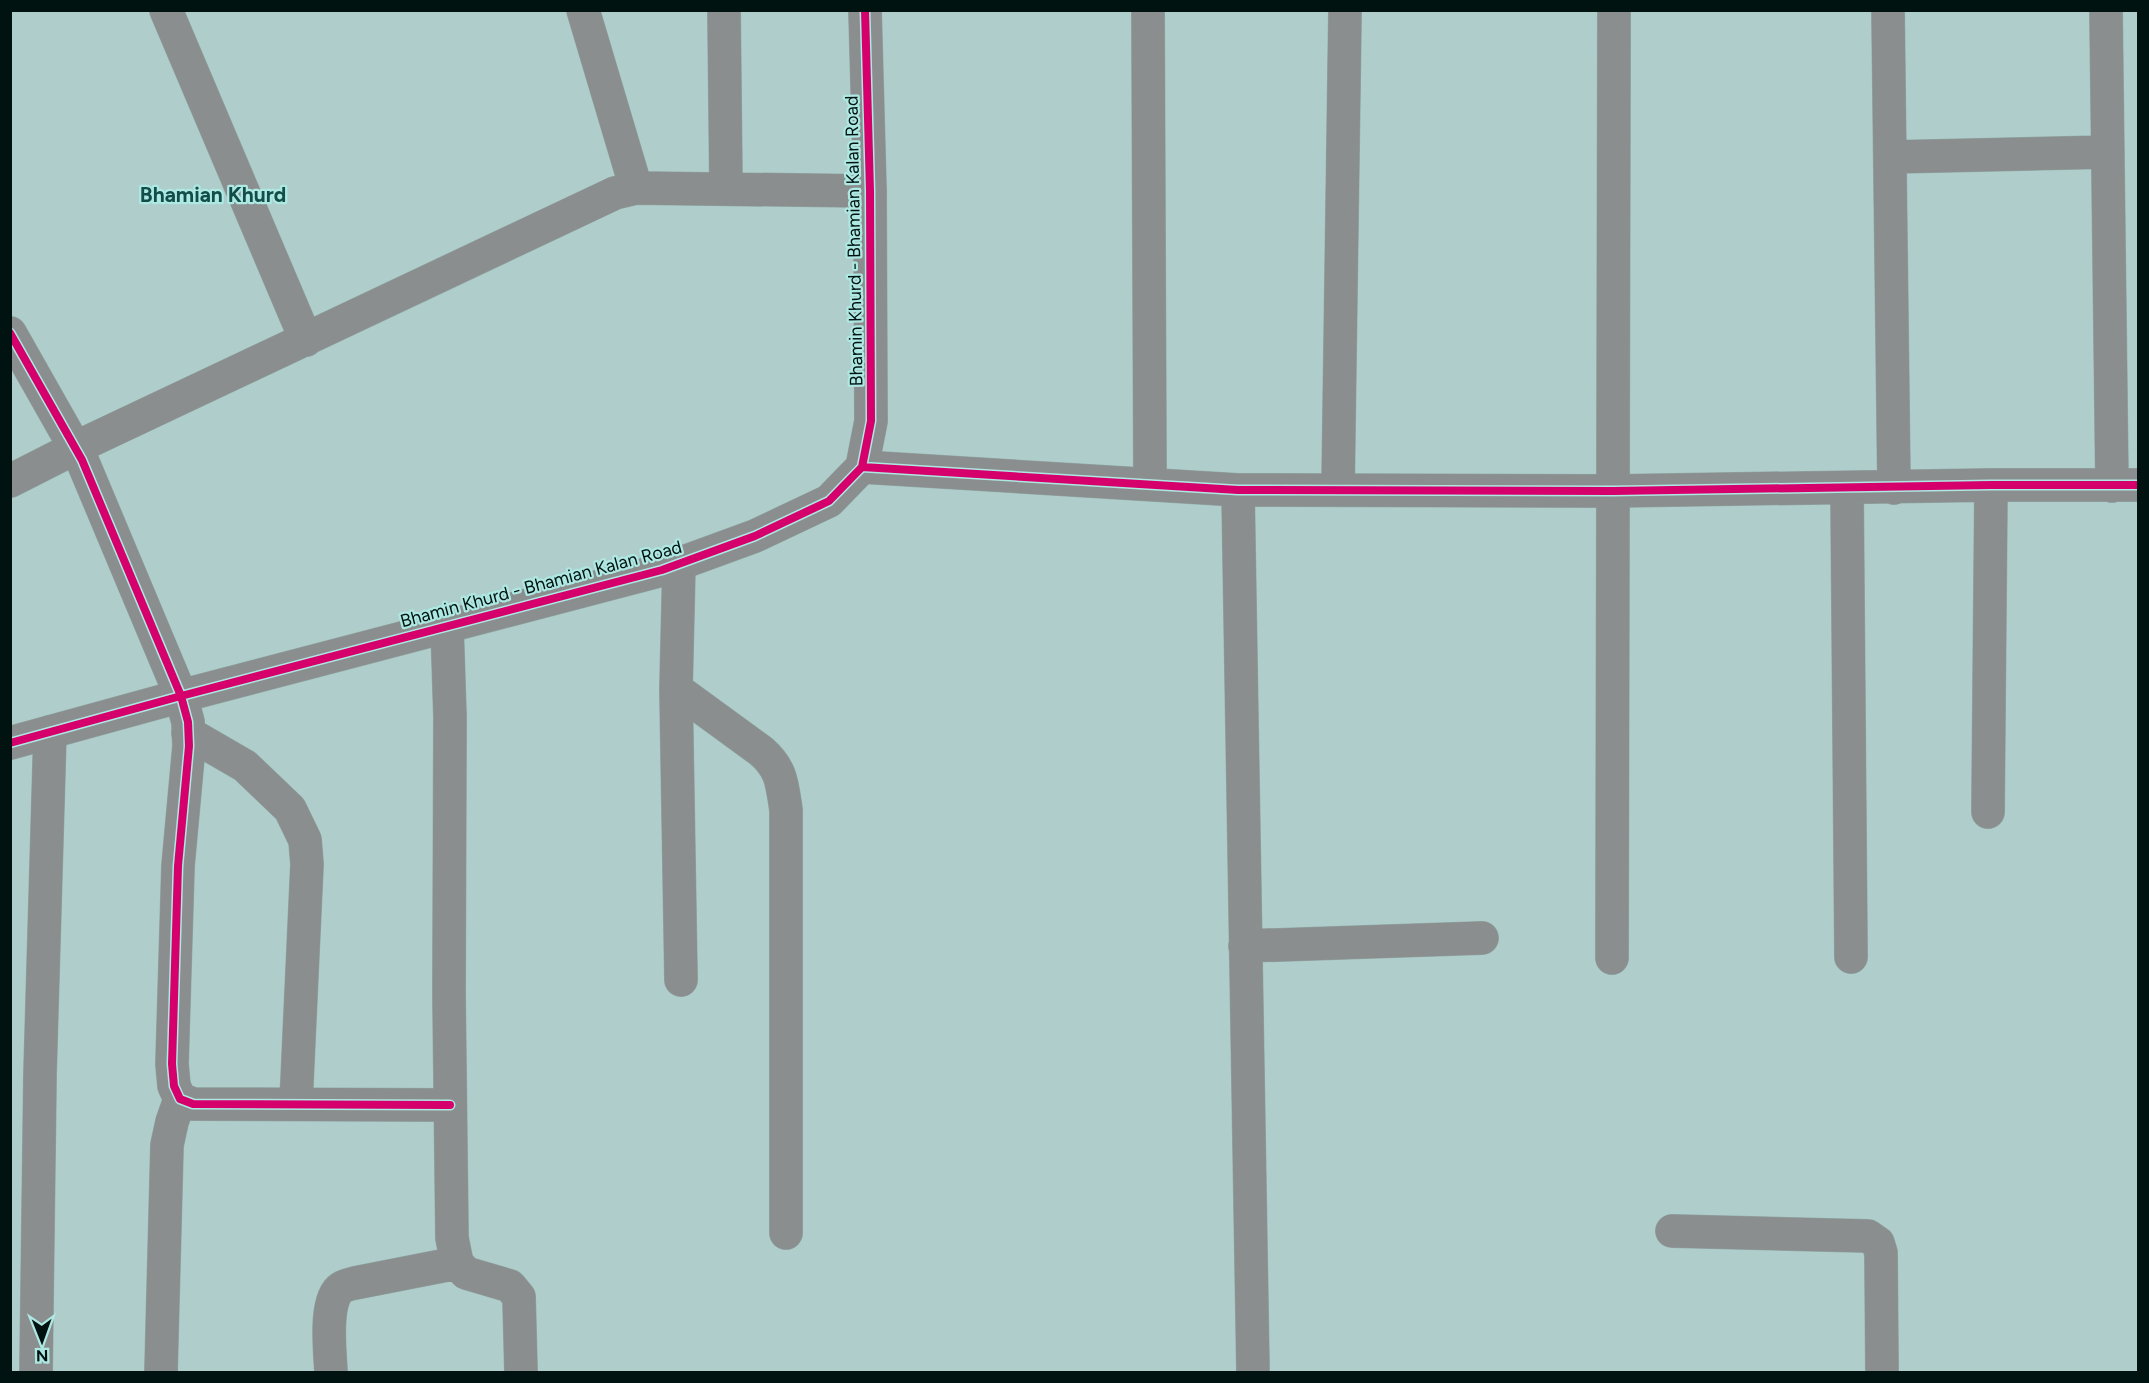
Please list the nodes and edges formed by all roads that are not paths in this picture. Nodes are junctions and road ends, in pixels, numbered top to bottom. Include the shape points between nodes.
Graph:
1 (166, 10) edge
2 (583, 10) edge
3 (724, 10) edge
4 (865, 10) edge
5 (1148, 10) edge
6 (1345, 10) edge
7 (1614, 10) edge
8 (1888, 10) edge
9 (2106, 10) edge
10 (2108, 152) junction
11 (1890, 157) junction
12 (636, 188) junction
13 (726, 189) junction
14 (870, 191) junction
15 (10, 333) edge
16 (306, 340) junction
17 (75, 448) junction
18 (862, 467) junction
19 (10, 481) edge
20 (1150, 484) junction
21 (1991, 485) junction
22 (2126, 486) edge
23 (1894, 488) junction
24 (1847, 489) junction
25 (1238, 490) junction
26 (1338, 490) junction
27 (1613, 491) junction
28 (679, 564) junction
29 (447, 627) junction
30 (676, 689) junction
31 (181, 696) junction
32 (50, 732) junction
33 (188, 733) junction
34 (10, 743) edge
35 (1988, 812) dead end
36 (1482, 938) dead end
37 (1245, 946) junction
38 (1851, 957) dead end
39 (1612, 958) dead end
40 (681, 980) dead end
41 (180, 1099) junction
42 (296, 1103) junction
43 (450, 1105) junction
44 (1672, 1231) dead end
45 (786, 1233) dead end
46 (457, 1263) junction
47 (36, 1372) edge
48 (161, 1372) edge
49 (331, 1372) edge
50 (521, 1372) edge
51 (1253, 1372) edge
52 (1882, 1372) edge

1 - 16 street
2 - 12 street
3 - 13 street
4 - 14 street, Bhamin Khurd - Bhamian Kalan Road
5 - 20 street
6 - 26 street
7 - 27 street
8 - 11 street
9 - 10 street
10 - 11 street
10 - 22 street
11 - 23 street
12 - 13 street
12 - 16 street via 602,198
13 - 14 street
14 - 18 street, Bhamin Khurd - Bhamian Kalan Road via 871,421
15 - 17 street
16 - 17 street
17 - 19 street
17 - 31 street
18 - 20 street
18 - 28 street, Bhamin Khurd - Bhamian Kalan Road via 829,501 755,536
20 - 25 street
21 - 22 street
21 - 23 street
21 - 35 street
23 - 24 street
24 - 27 street
24 - 38 street
25 - 26 street
25 - 37 street
26 - 27 street
27 - 39 street
28 - 29 street, Bhamin Khurd - Bhamian Kalan Road
28 - 30 street
29 - 31 street, Bhamin Khurd - Bhamian Kalan Road
29 - 43 street
30 - 40 street
30 - 45 street via 761,751 781,777 786,810
31 - 32 street, Bhamin Khurd - Bhamian Kalan Road
31 - 33 street
32 - 34 street, Bhamin Khurd - Bhamian Kalan Road
32 - 47 street
33 - 41 street via 178,866 172,1064
33 - 42 street via 245,766 290,809 304,840 307,864
36 - 37 street
37 - 51 street
41 - 42 street via 193,1104
41 - 48 street via 167,1145
42 - 43 street
43 - 46 street via 452,1238
44 - 52 street via 1868,1236 1878,1243 1881,1253
46 - 49 street via 340,1288 332,1299
46 - 50 street via 466,1273 510,1286 519,1297

